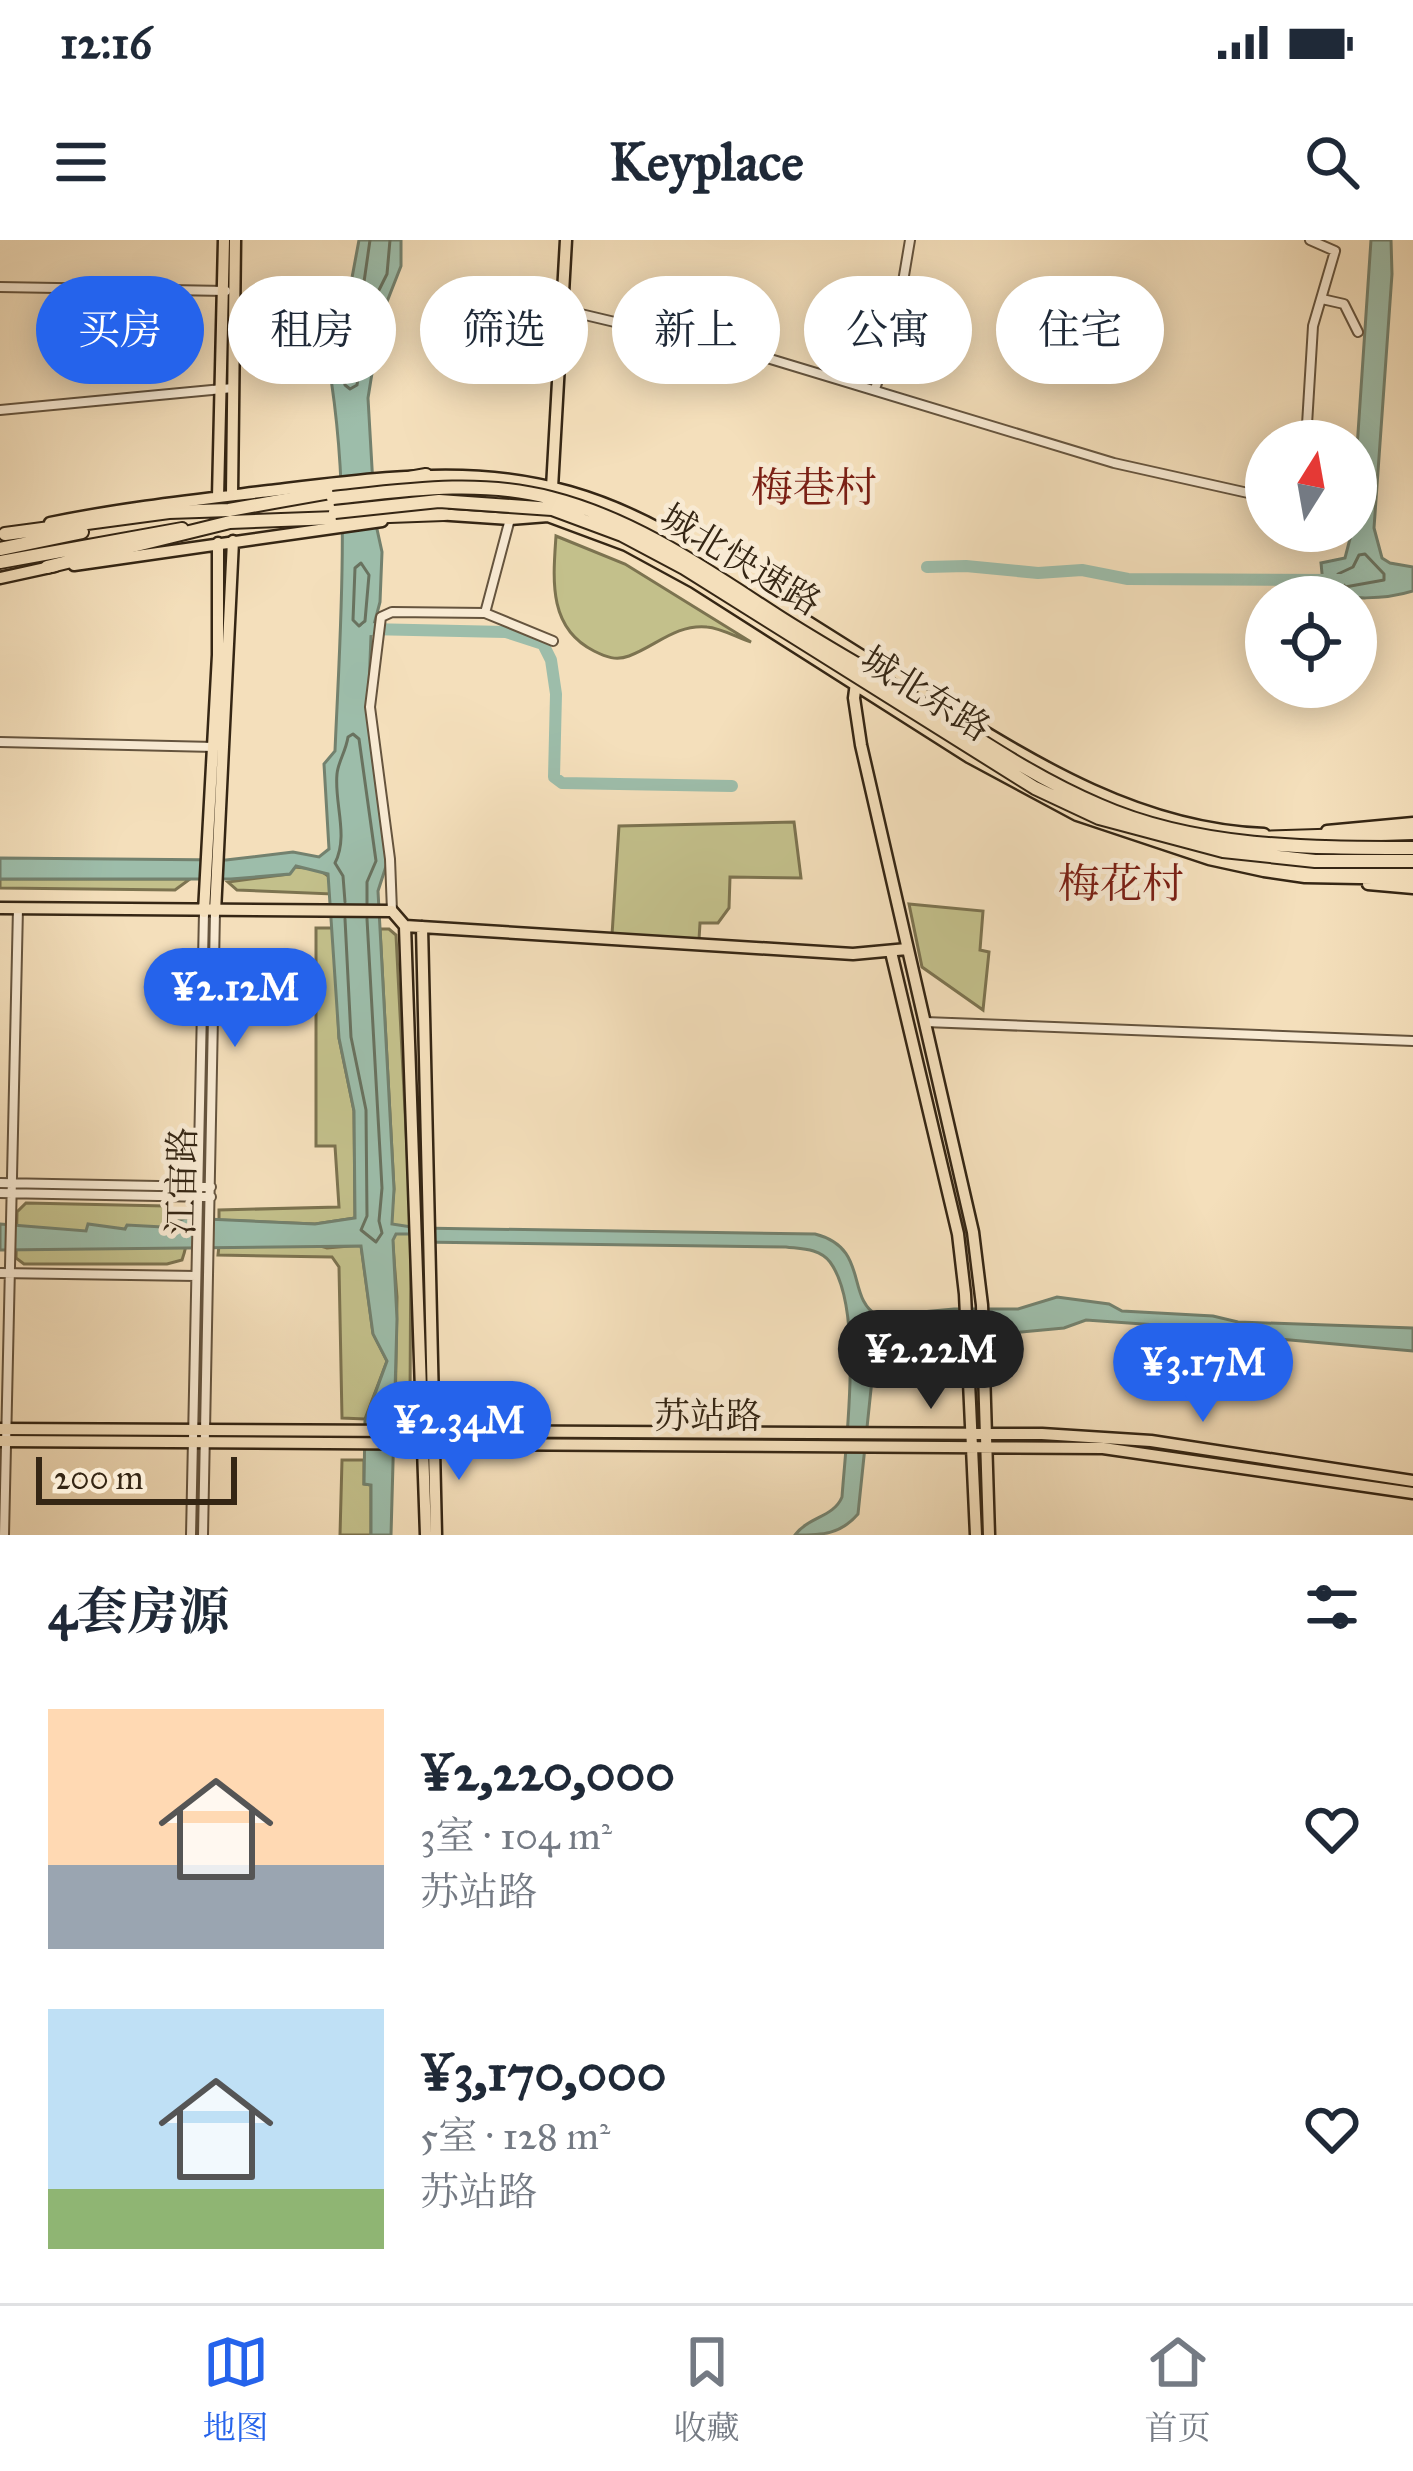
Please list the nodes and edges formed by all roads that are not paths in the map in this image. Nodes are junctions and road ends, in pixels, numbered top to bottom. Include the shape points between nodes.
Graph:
1 (224, 240) edge
2 (236, 240) edge
3 (566, 240) edge
4 (910, 240) edge
5 (1310, 240) edge
6 (231, 276) edge
7 (565, 276) edge
8 (228, 280) edge
9 (0, 287) edge
10 (228, 290) edge
11 (1322, 299) junction
12 (588, 315) edge
13 (1358, 332) dead end
14 (228, 340) edge
15 (559, 384) edge
16 (875, 389) junction
17 (227, 390) junction
18 (0, 410) edge
19 (1307, 420) edge
20 (426, 475) junction
21 (552, 487) junction
22 (1245, 492) edge
23 (334, 498) junction
24 (227, 506) junction
25 (444, 514) junction
26 (548, 516) junction
27 (510, 519) junction
28 (2, 534) edge
29 (233, 542) junction
30 (218, 543) junction
31 (0, 549) edge
32 (0, 562) edge
33 (47, 567) junction
34 (0, 578) edge
35 (485, 613) junction
36 (553, 641) dead end
37 (857, 653) junction
38 (856, 683) junction
39 (0, 742) edge
40 (219, 746) junction
41 (1413, 829) edge
42 (1155, 830) junction
43 (1413, 848) edge
44 (1413, 861) edge
45 (1413, 880) edge
46 (0, 908) edge
47 (19, 908) junction
48 (387, 911) junction
49 (210, 912) junction
50 (405, 926) junction
51 (422, 927) junction
52 (907, 949) junction
53 (891, 952) junction
54 (923, 1022) junction
55 (1413, 1041) edge
56 (0, 1183) edge
57 (12, 1188) junction
58 (199, 1192) junction
59 (211, 1192) junction
60 (0, 1193) edge
61 (423, 1221) junction
62 (5, 1273) edge
63 (197, 1276) junction
64 (3, 1435) edge
65 (199, 1436) junction
66 (429, 1438) junction
67 (980, 1440) junction
68 (1413, 1481) edge
69 (1413, 1493) edge
70 (4, 1535) edge
71 (191, 1535) edge
72 (203, 1535) edge
73 (426, 1535) edge
74 (436, 1535) edge
75 (976, 1535) edge
76 (989, 1535) edge

1 - 8 main road
2 - 6 main road
3 - 7 main road
4 - 16 street
5 - 11 street via 1335,251
9 - 10 street
11 - 13 street via 1344,304
11 - 19 street
12 - 16 street
14 - 17 main road
15 - 21 main road
16 - 22 street via 1114,463
17 - 18 street
17 - 24 main road
20 - 21 main road, 城北东路
20 - 23 main road, 城北东路 via 388,475
20 - 24 highway
21 - 26 main road
21 - 37 main road, 城北东路 via 624,510
23 - 24 highway, 城北快速路
23 - 24 main road, 城北东路
23 - 42 highway, 城北快速路, bridge via 510,503 552,509 622,536 1035,788 1099,818
24 - 25 highway
24 - 28 highway
24 - 31 highway, 城北快速路
24 - 32 highway, 城北快速路
24 - 33 highway
25 - 27 main road, 城北东路
25 - 29 main road, 城北东路
26 - 27 main road, 城北东路
26 - 38 main road, 城北东路 via 626,545
27 - 35 street
29 - 30 main road, 城北东路
29 - 40 main road, 江宙路
30 - 33 main road, 城北东路
30 - 40 main road, 江宙路
33 - 34 main road, 城北东路
35 - 36 street
35 - 48 street via 380,617 370,707 390,859
37 - 38 main road
37 - 41 main road, 城北东路 via 1048,771 1120,804 1238,833
38 - 45 main road, 城北东路 via 1077,815 1209,859 1305,877
38 - 52 main road via 861,745
39 - 40 street
40 - 49 main road, 江宙路
41 - 42 highway, bridge via 1266,838
42 - 43 highway, 城北快速路, bridge via 1316,848
42 - 44 highway, 城北快速路, bridge via 1223,851
42 - 45 highway, bridge via 1223,857
46 - 47 main road
47 - 49 main road
47 - 57 street
48 - 49 main road
48 - 50 main road
49 - 58 street, 江宙路
49 - 59 street, 江宙路
50 - 51 main road
50 - 61 main road
51 - 53 main road
51 - 61 main road
52 - 53 main road
52 - 54 main road
53 - 67 main road via 953,1209
54 - 55 street
54 - 67 main road via 982,1305
56 - 57 street
57 - 58 street
57 - 60 street
57 - 62 street
58 - 59 street
58 - 63 street, 江宙路
59 - 65 street, 江宙路
61 - 66 main road
62 - 63 street
62 - 64 street
63 - 65 street, 江宙路
64 - 65 main road, 苏站路
64 - 70 street
65 - 66 main road, 苏站路
65 - 71 street, 江宙路
65 - 72 street, 江宙路
66 - 67 main road, 苏站路
66 - 73 main road
66 - 74 main road
67 - 68 main road, 苏站路 via 1151,1442
67 - 69 main road, 苏站路 via 1127,1450
67 - 75 main road
67 - 76 main road

